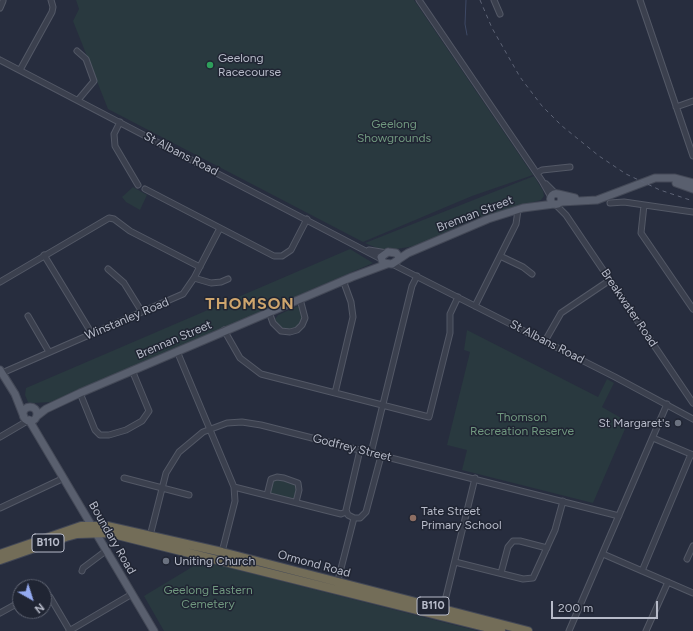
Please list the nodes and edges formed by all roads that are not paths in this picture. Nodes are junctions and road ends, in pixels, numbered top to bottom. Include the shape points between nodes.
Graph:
1 (51, 0) edge
2 (419, 0) edge
3 (494, 0) edge
4 (640, 0) edge
5 (4, 1) dead end
6 (0, 8) edge
7 (500, 14) dead end
8 (77, 52) dead end
9 (0, 60) edge
10 (20, 70) junction
11 (78, 100) junction
12 (693, 101) edge
13 (676, 107) junction
14 (120, 122) junction
15 (693, 156) edge
16 (570, 167) dead end
17 (537, 173) junction
18 (693, 183) edge
19 (138, 185) dead end
20 (636, 185) junction
21 (145, 189) dead end
22 (693, 189) edge
23 (556, 199) junction
24 (608, 200) junction
25 (644, 205) junction
26 (518, 210) junction
27 (693, 212) edge
28 (307, 219) junction
29 (220, 228) junction
30 (426, 245) junction
31 (363, 249) junction
32 (390, 252) junction
33 (44, 255) junction
34 (500, 256) junction
35 (399, 259) junction
36 (385, 262) junction
37 (200, 267) junction
38 (108, 269) dead end
39 (409, 273) junction
40 (532, 274) dead end
41 (416, 276) junction
42 (194, 278) junction
43 (228, 279) dead end
44 (343, 280) junction
45 (610, 280) junction
46 (0, 282) edge
47 (458, 297) junction
48 (300, 299) junction
49 (475, 306) junction
50 (693, 309) edge
51 (142, 312) junction
52 (269, 312) junction
53 (28, 316) dead end
54 (224, 330) junction
55 (92, 334) junction
56 (545, 341) junction
57 (177, 351) junction
58 (49, 352) junction
59 (132, 370) junction
60 (1, 371) edge
61 (80, 393) junction
62 (335, 393) junction
63 (15, 395) junction
64 (692, 401) edge
65 (58, 403) junction
66 (667, 404) junction
67 (382, 405) junction
68 (31, 407) junction
69 (684, 413) junction
70 (693, 415) edge
71 (36, 416) junction
72 (26, 419) junction
73 (693, 419) edge
74 (211, 429) junction
75 (0, 437) edge
76 (652, 438) junction
77 (360, 450) junction
78 (370, 453) junction
79 (692, 455) edge
80 (51, 456) junction
81 (381, 456) junction
82 (64, 478) junction
83 (124, 478) dead end
84 (475, 478) junction
85 (234, 487) junction
86 (162, 488) junction
87 (189, 495) dead end
88 (267, 495) junction
89 (563, 501) junction
90 (296, 502) junction
91 (0, 508) edge
92 (346, 512) junction
93 (619, 516) junction
94 (354, 518) junction
95 (92, 525) junction
96 (97, 533) junction
97 (150, 536) junction
98 (693, 547) edge
99 (547, 548) junction
100 (107, 550) junction
101 (222, 552) junction
102 (0, 554) edge
103 (603, 554) junction
104 (687, 559) dead end
105 (0, 560) edge
106 (455, 562) junction
107 (82, 571) dead end
108 (642, 571) junction
109 (501, 573) junction
110 (668, 582) junction
111 (336, 586) junction
112 (693, 593) edge
113 (132, 594) junction
114 (52, 600) edge
115 (12, 606) edge
116 (443, 609) junction
117 (0, 613) edge
118 (70, 631) edge
119 (154, 631) edge
120 (501, 631) edge
121 (528, 631) edge
122 (569, 631) edge
123 (646, 631) edge

1 - 10 street via 52,12
2 - 17 street, Breakwater Road
3 - 7 street
4 - 13 street
5 - 6 street
8 - 11 street via 86,59 94,81
9 - 10 street, St Albans Road
10 - 11 street, St Albans Road
11 - 14 street, St Albans Road
12 - 13 street
13 - 15 street
14 - 19 street via 114,134 115,146
14 - 28 street, St Albans Road
16 - 17 street via 542,170
17 - 23 street, Breakwater Road
18 - 20 main road via 662,177
20 - 22 main road via 663,181
20 - 24 main road, Brennan Street
21 - 29 street
23 - 24 main road, Brennan Street via 586,202
23 - 26 main road, Brennan Street
23 - 45 street, Breakwater Road
24 - 25 street
25 - 27 street
25 - 50 street via 641,233
26 - 30 main road, Brennan Street via 488,219
26 - 34 street via 516,222
28 - 29 street via 291,250 282,256 267,253
28 - 31 street, St Albans Road
29 - 37 street, Winstanley Road
30 - 32 main road, Brennan Street
30 - 35 main road, Brennan Street
31 - 32 street, St Albans Road via 378,253
31 - 36 street, St Albans Road
32 - 35 main road via 397,254
32 - 36 main road via 383,255
33 - 37 street via 110,218
33 - 46 street
33 - 55 street
34 - 40 street via 523,266
34 - 49 street
35 - 36 main road, Brennan Street
35 - 39 street via 401,266
36 - 39 street, St Albans Road
36 - 44 main road, Brennan Street
37 - 42 street, Winstanley Road
38 - 51 street via 124,283
39 - 41 street, St Albans Road
41 - 47 street, St Albans Road
41 - 67 street
42 - 43 street via 211,283
42 - 51 street, Winstanley Road via 183,294
44 - 48 main road, Brennan Street
44 - 62 street via 353,317
45 - 56 street via 561,313
45 - 64 street, Breakwater Road
47 - 49 street, St Albans Road
47 - 67 street via 450,314 450,333 430,417
48 - 52 main road, Brennan Street
48 - 52 street via 305,318 297,330 281,331 273,323
49 - 56 street, St Albans Road
51 - 55 street, Winstanley Road
52 - 54 main road, Brennan Street
53 - 58 street
54 - 57 main road, Brennan Street
54 - 62 street via 240,358 261,374
55 - 58 street, Winstanley Road
56 - 66 street, St Albans Road
57 - 59 main road, Brennan Street
57 - 74 street
58 - 60 street, Winstanley Road
59 - 61 main road, Brennan Street
59 - 61 street via 149,411 142,421 126,430 100,435
60 - 63 main road, Boundary Road
61 - 65 main road, Brennan Street
62 - 67 street
63 - 68 main road, Boundary Road
63 - 72 main road, Boundary Road
65 - 68 main road, Brennan Street
65 - 71 main road, Brennan Street
66 - 69 street, St Albans Road
66 - 76 street
67 - 78 street
68 - 71 main road, Boundary Road via 37,411
68 - 72 main road via 24,410
69 - 70 street, St Albans Road
69 - 73 street, St Albans Road
71 - 72 main road, Brennan Street
71 - 80 main road, Boundary Road
72 - 75 street via 18,428
72 - 80 main road, Boundary Road
74 - 77 street, Godfrey Street via 227,423 248,423
74 - 85 street
74 - 86 street, Godfrey Street via 196,436 178,452 170,465
76 - 79 street
76 - 93 street
77 - 78 street, Godfrey Street
77 - 92 street
78 - 81 street, Godfrey Street
79 - 108 street
80 - 82 main road, Boundary Road
81 - 84 street, Godfrey Street
81 - 94 street via 366,512 360,518
82 - 91 street
82 - 95 main road, Boundary Road
83 - 86 street
84 - 89 street, Godfrey Street
84 - 106 street
85 - 88 street
85 - 101 street via 235,501
86 - 87 street
86 - 97 street, Godfrey Street
88 - 90 street
88 - 90 street via 271,479 284,478 298,484
89 - 93 street, Godfrey Street
89 - 99 street
90 - 92 street via 341,514
92 - 94 street
93 - 103 street
94 - 111 street
95 - 96 main road, Boundary Road
95 - 97 highway, Ormond Road / B110
95 - 102 highway, B110 via 61,532
96 - 100 main road, Boundary Road
96 - 105 highway, B110 via 66,536
96 - 111 highway, Ormond Road / B110 via 123,535
97 - 101 highway, Ormond Road / B110
98 - 104 street
99 - 109 street via 536,574 531,579
99 - 109 street via 513,541 508,548
100 - 107 street
100 - 113 main road, Boundary Road
101 - 111 highway, Ormond Road / B110
103 - 108 street
103 - 122 street
106 - 109 street
106 - 116 street
108 - 110 street
110 - 112 street
110 - 123 street
111 - 116 highway, Ormond Road / B110
111 - 120 highway, Ormond Road / B110
113 - 118 street
113 - 119 main road, Boundary Road
114 - 118 street
115 - 117 street
116 - 121 highway, Ormond Road / B110

